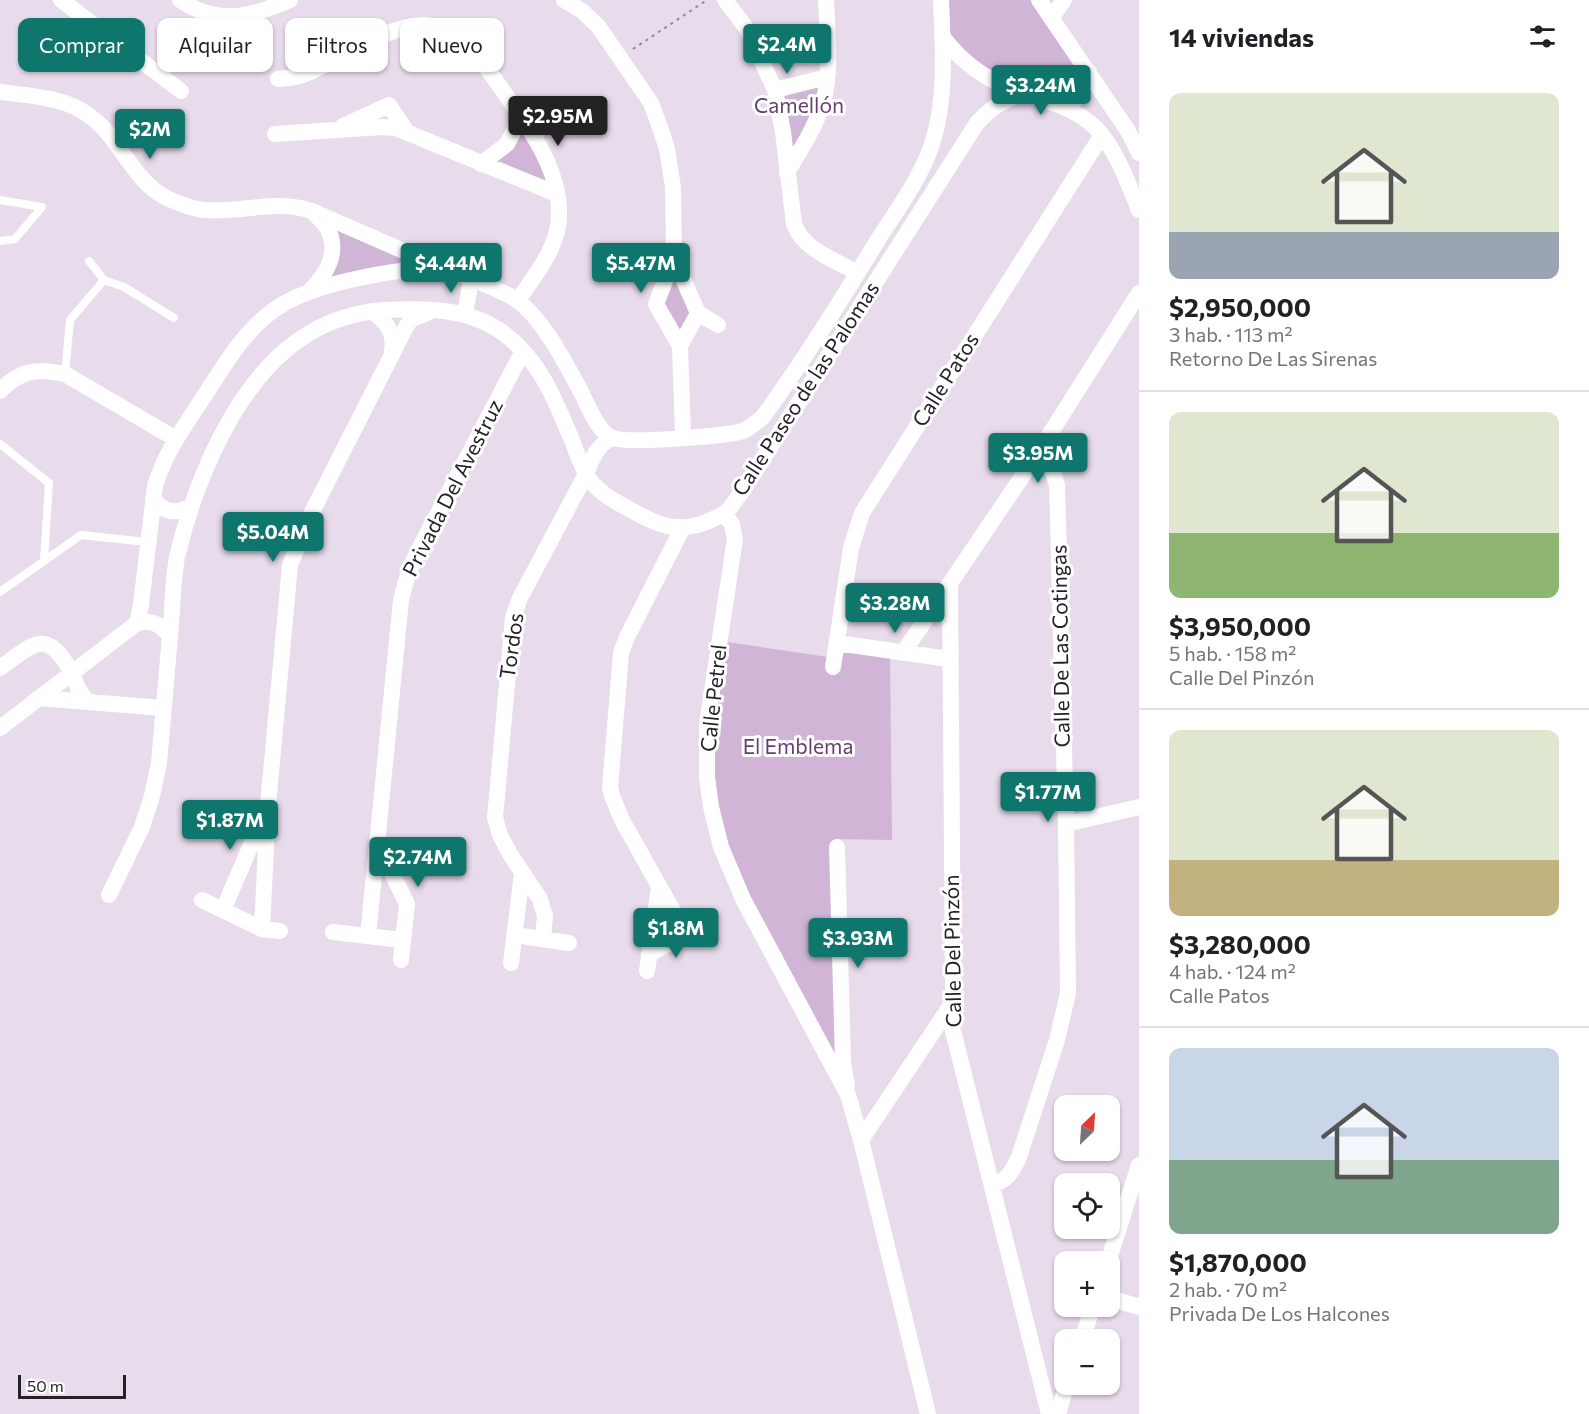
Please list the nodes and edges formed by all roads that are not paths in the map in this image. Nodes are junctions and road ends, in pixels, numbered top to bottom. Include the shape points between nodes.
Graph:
1 (60, 0) edge
2 (180, 0) edge
3 (564, 0) edge
4 (580, 0) edge
5 (725, 0) edge
6 (826, 0) edge
7 (941, 0) edge
8 (1039, 0) edge
9 (1064, 0) edge
10 (283, 2) edge
11 (1052, 17) junction
12 (598, 26) junction
13 (942, 36) junction
14 (1089, 72) junction
15 (827, 77) junction
16 (278, 80) dead end
17 (775, 90) junction
18 (181, 91) dead end
19 (0, 92) edge
20 (1023, 93) junction
21 (1068, 107) junction
22 (521, 117) junction
23 (275, 134) dead end
24 (1102, 135) junction
25 (1139, 153) edge
26 (481, 164) junction
27 (787, 173) junction
28 (556, 194) junction
29 (0, 200) edge
30 (1139, 210) edge
31 (312, 211) junction
32 (0, 241) edge
33 (674, 258) junction
34 (89, 261) dead end
35 (447, 270) junction
36 (858, 273) junction
37 (104, 280) junction
38 (471, 280) junction
39 (309, 292) junction
40 (1139, 293) edge
41 (518, 300) junction
42 (436, 310) junction
43 (371, 311) junction
44 (465, 314) junction
45 (174, 318) dead end
46 (694, 320) junction
47 (718, 326) dead end
48 (681, 346) junction
49 (523, 351) junction
50 (392, 353) junction
51 (65, 374) junction
52 (0, 390) edge
53 (683, 437) junction
54 (611, 438) junction
55 (176, 439) junction
56 (0, 444) edge
57 (1036, 456) junction
58 (586, 474) junction
59 (153, 499) junction
60 (190, 507) junction
61 (724, 514) junction
62 (682, 529) junction
63 (147, 542) junction
64 (44, 560) junction
65 (950, 585) junction
66 (0, 592) edge
67 (137, 623) junction
68 (170, 636) junction
69 (837, 643) junction
70 (903, 653) junction
71 (949, 659) junction
72 (833, 667) dead end
73 (0, 668) edge
74 (72, 673) junction
75 (38, 698) junction
76 (87, 702) junction
77 (163, 708) junction
78 (0, 728) edge
79 (268, 805) junction
80 (1139, 807) edge
81 (1066, 824) junction
82 (378, 844) junction
83 (837, 847) dead end
84 (522, 873) junction
85 (659, 887) junction
86 (109, 896) dead end
87 (202, 900) dead end
88 (224, 910) junction
89 (262, 928) junction
90 (280, 931) dead end
91 (333, 932) dead end
92 (515, 935) junction
93 (368, 936) junction
94 (543, 939) junction
95 (402, 940) junction
96 (569, 943) dead end
97 (650, 954) junction
98 (401, 960) dead end
99 (511, 963) dead end
100 (647, 971) dead end
101 (952, 1004) junction
102 (848, 1095) junction
103 (861, 1140) junction
104 (1139, 1165) edge
105 (992, 1185) junction
106 (1112, 1251) edge
107 (1120, 1301) edge
108 (1139, 1307) edge
109 (1064, 1395) edge
110 (928, 1414) edge
111 (1048, 1414) edge
112 (1058, 1414) edge

1 - 18 street
2 - 10 street via 212,15 231,17
3 - 12 street
4 - 12 street
5 - 17 street via 747,29
6 - 15 street
7 - 13 street, Calle Paseo de las Palomas
8 - 11 street
9 - 11 street
11 - 14 street
12 - 33 street via 651,103 667,149 673,187
13 - 20 street via 957,56 976,70
13 - 36 street, Calle Paseo de las Palomas via 940,115 932,144 923,169
14 - 21 street via 1082,93
14 - 25 street
15 - 17 street
15 - 27 street via 817,120
16 - 22 street via 302,76 400,29 438,27 467,44
17 - 27 street
19 - 31 street via 50,99 74,106 92,117 150,187 184,206 204,210 274,205
20 - 21 street
20 - 61 street, Calle Paseo de las Palomas via 1003,101 977,123
21 - 24 street
22 - 26 street via 507,144
22 - 28 street via 537,142
23 - 26 street via 331,131 389,105 407,132
24 - 30 street via 1124,172
24 - 69 street, Calle Patos via 862,513 851,548
26 - 28 street
27 - 36 street via 798,235
28 - 41 street via 559,214 553,243
29 - 32 lane via 42,207 15,238
31 - 35 street
31 - 39 street via 328,230 332,246 329,266
33 - 46 street
33 - 48 street via 656,304
34 - 37 lane
35 - 38 street
35 - 39 street via 416,269
36 - 53 street, Calle Paseo de las Palomas via 762,418 746,430 725,436
37 - 45 lane via 124,287
37 - 51 lane via 70,320
38 - 41 street
38 - 44 street
39 - 55 street via 267,315 249,332
40 - 57 street
41 - 54 street via 536,320 602,430
42 - 43 street, Calle Paseo de las Palomas
42 - 44 street, Calle Paseo de las Palomas
42 - 50 street via 412,319
43 - 50 street via 387,323 393,338
43 - 60 street, Calle Paseo de las Palomas via 316,329 293,343 261,374 230,419
44 - 49 street, Calle Paseo de las Palomas via 502,332
46 - 47 street
46 - 48 street
48 - 53 street
49 - 58 street, Calle Paseo de las Palomas via 551,391
49 - 82 street, Privada Del Avestruz via 408,574 401,600
50 - 79 street via 310,514 290,565
51 - 52 street via 31,372 14,378
51 - 55 street
53 - 54 street, Calle Paseo de las Palomas via 629,441
54 - 58 street, Tordos via 600,444
55 - 59 street via 160,468
56 - 64 lane via 49,483
57 - 65 street
57 - 81 street, Calle De Las Cotingas via 1052,470 1057,485
58 - 62 street, Calle Paseo de las Palomas via 603,494 626,508 655,524
58 - 84 street, Tordos via 513,617 495,818 500,835
59 - 60 street via 171,512
59 - 63 street
60 - 68 street, Calle Paseo de las Palomas via 177,560
61 - 62 street, Calle Paseo de las Palomas
61 - 102 street, Calle Petrel via 732,524 735,539 707,724 711,807 743,899
62 - 85 street via 621,653 610,787 619,814
63 - 64 lane via 81,535
63 - 67 street
64 - 66 lane
65 - 70 street
65 - 71 street, Calle Del Pinzón
67 - 68 street via 154,622
67 - 74 street
68 - 77 street, Calle Paseo de las Palomas
69 - 70 street
69 - 72 street, Calle Patos
70 - 71 street
71 - 101 street, Calle Del Pinzón
73 - 74 street via 29,646 48,643
74 - 75 street
74 - 76 street
75 - 76 street
75 - 78 street
76 - 77 street
77 - 86 street, Calle Paseo de las Palomas via 152,796 142,827
79 - 88 street
79 - 89 street
80 - 81 street
81 - 105 street, Calle De Las Cotingas via 1068,974 1064,1012 1019,1157 1004,1181
82 - 93 street, Privada Del Avestruz
82 - 95 street via 407,904
83 - 102 street via 843,1062
84 - 92 street
84 - 94 street, Tordos via 540,899 545,916
85 - 97 street
85 - 97 street via 686,934
87 - 88 street
88 - 89 street
89 - 90 street
91 - 93 street
92 - 94 street
92 - 99 street
93 - 95 street
94 - 96 street
95 - 98 street
97 - 100 street
101 - 103 street
101 - 105 street, Calle Del Pinzón via 953,1035
102 - 103 street, Calle Petrel
103 - 110 street
104 - 106 street
105 - 111 street, Calle Del Pinzón
107 - 108 street
109 - 112 street

